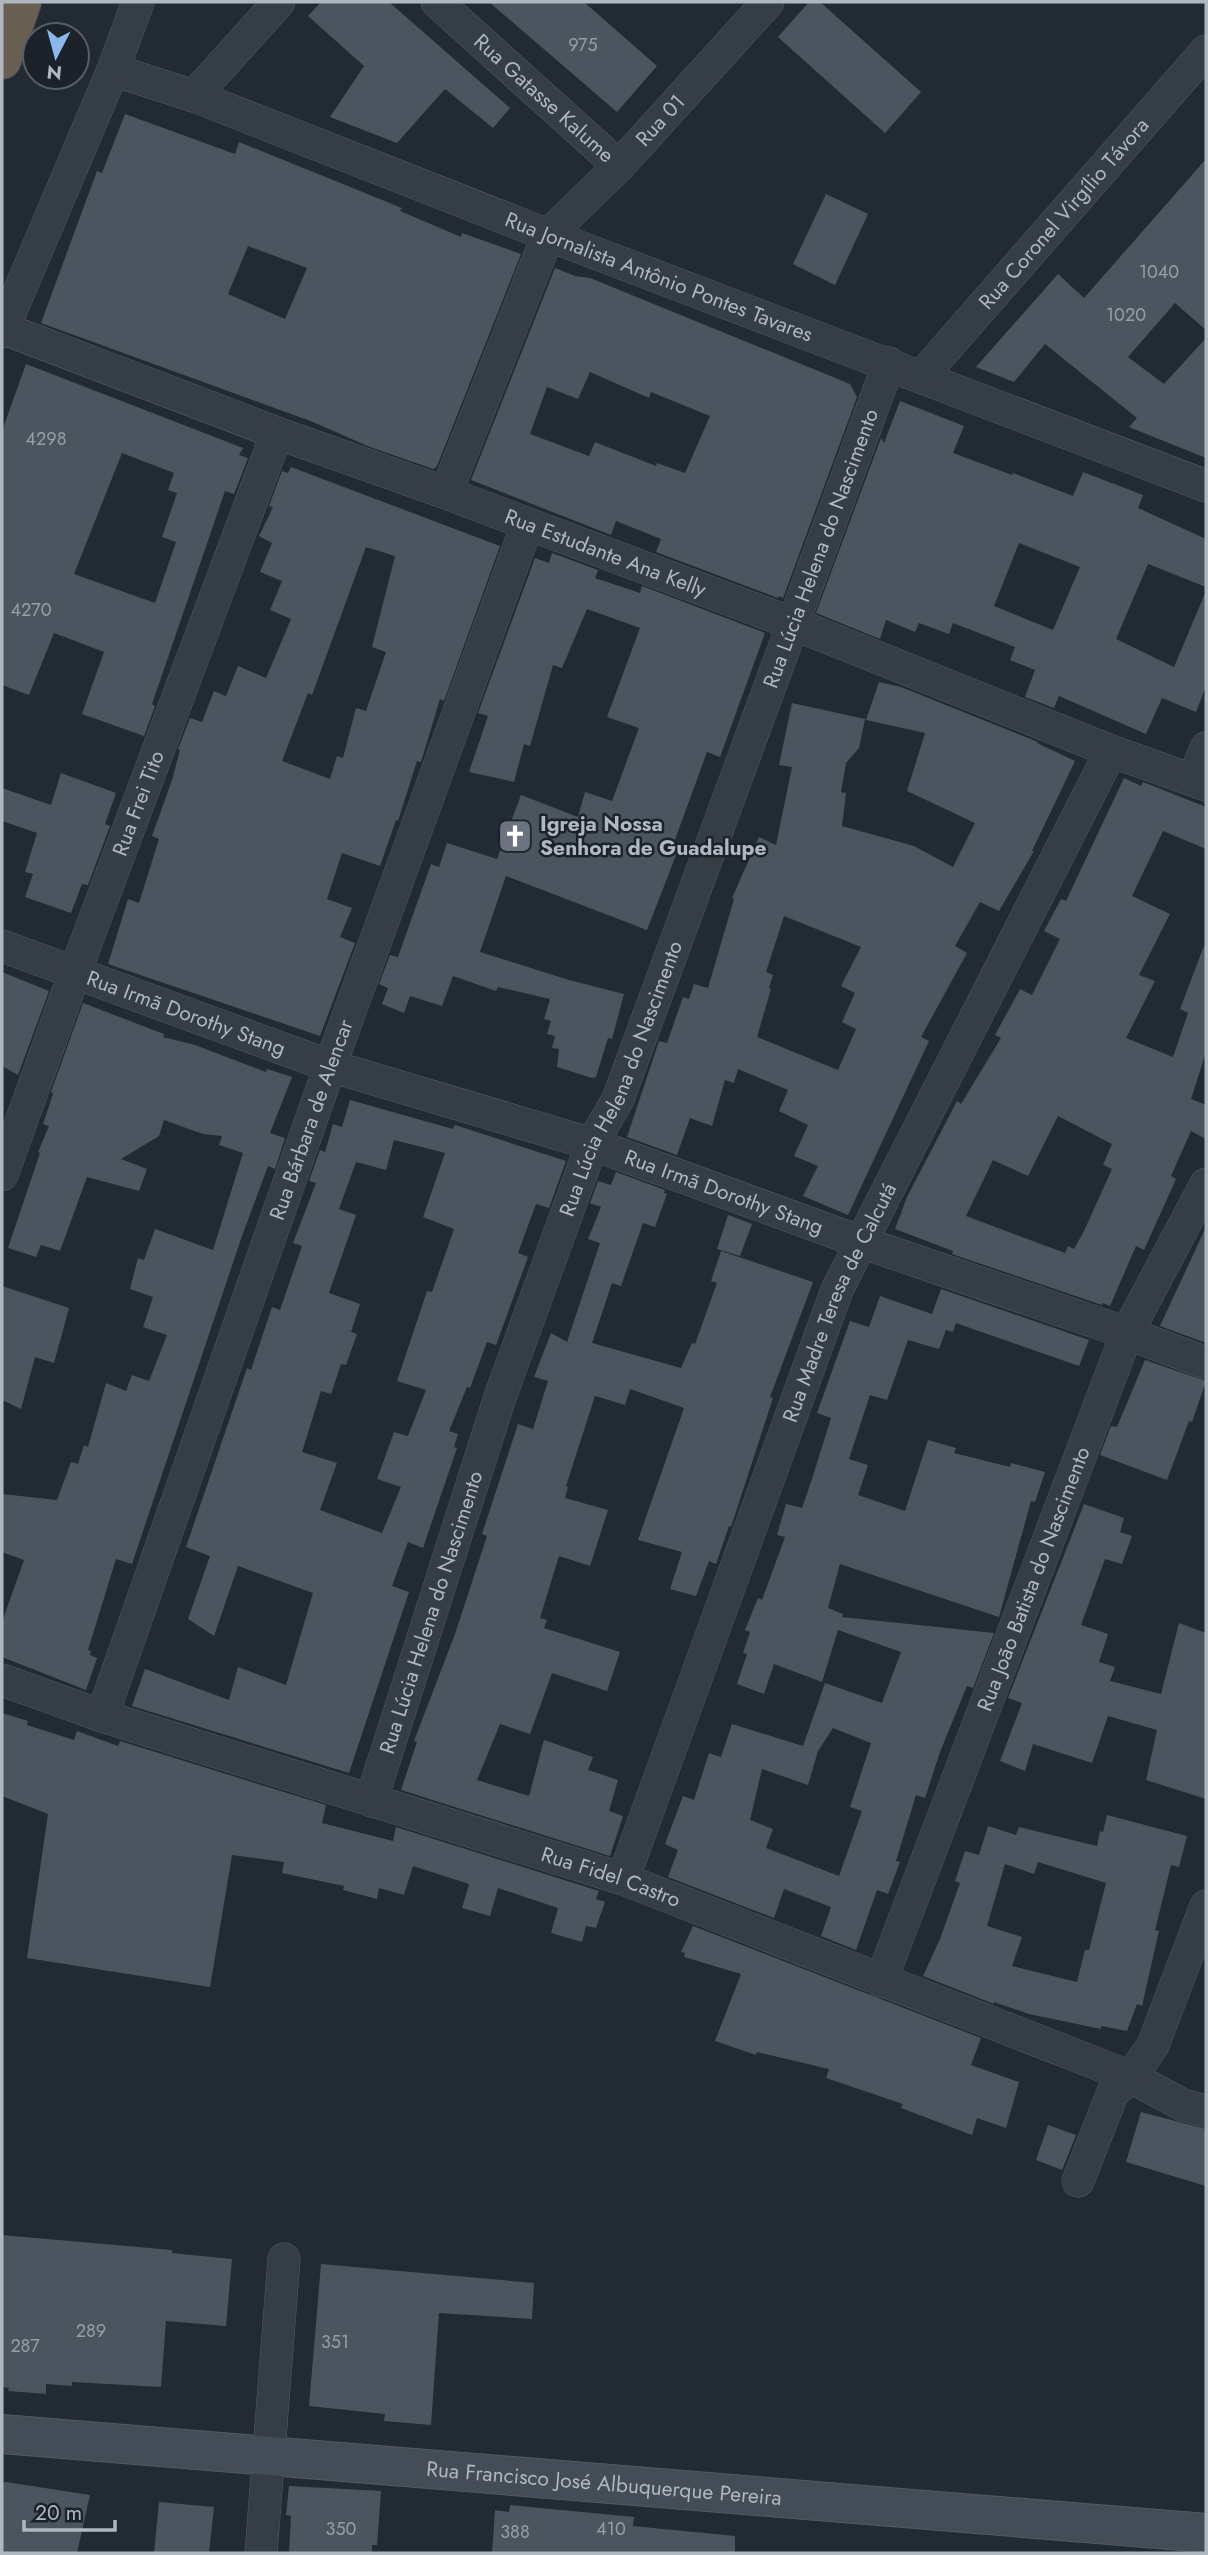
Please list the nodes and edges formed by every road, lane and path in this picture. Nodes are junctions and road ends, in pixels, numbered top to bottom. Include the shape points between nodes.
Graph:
1 (22, 2) edge
2 (138, 2) edge
3 (279, 2) edge
4 (437, 2) edge
5 (768, 2) edge
6 (1206, 51) edge
7 (2, 60) edge
8 (113, 70) junction
9 (194, 96) junction
10 (619, 166) junction
11 (548, 235) junction
12 (2, 330) edge
13 (889, 363) junction
14 (921, 377) junction
15 (277, 433) junction
16 (1206, 485) edge
17 (446, 494) junction
18 (527, 525) junction
19 (794, 624) junction
20 (1206, 748) edge
21 (1111, 751) junction
22 (1200, 783) edge
23 (2, 946) edge
24 (75, 972) junction
25 (330, 1066) junction
26 (592, 1144) junction
27 (2, 1175) edge
28 (1206, 1184) edge
29 (861, 1242) junction
30 (1127, 1333) junction
31 (1206, 1363) edge
32 (2, 1680) edge
33 (102, 1716) junction
34 (371, 1801) junction
35 (624, 1879) junction
36 (1206, 1906) edge
37 (881, 1981) junction
38 (1131, 2077) junction
39 (1206, 2111) edge
40 (1078, 2181) dead end
41 (284, 2259) dead end
42 (2, 2434) edge
43 (268, 2457) junction
44 (1206, 2533) edge
45 (261, 2553) edge

1 - 7 highway
2 - 8 street
3 - 9 street
4 - 10 street, Rua Gatasse Kalume
5 - 10 street, Rua 01
6 - 14 street, Rua Coronel Virgílio Távora
8 - 9 street, Rua Jornalista Antônio Pontes Tavares
8 - 12 street
9 - 11 street, Rua Jornalista Antônio Pontes Tavares
10 - 11 street, Rua 01
11 - 13 street, Rua Jornalista Antônio Pontes Tavares
11 - 17 street
12 - 15 street, Rua Estudante Ana Kelly
13 - 14 street, Rua Jornalista Antônio Pontes Tavares
13 - 19 street, Rua Lúcia Helena do Nascimento
14 - 16 street, Rua Jornalista Antônio Pontes Tavares
15 - 17 street, Rua Estudante Ana Kelly
15 - 24 street, Rua Frei Tito
17 - 18 street, Rua Estudante Ana Kelly
18 - 19 street, Rua Estudante Ana Kelly
18 - 25 street, Rua Bárbara de Alencar
19 - 21 street, Rua Estudante Ana Kelly
19 - 26 street, Rua Lúcia Helena do Nascimento via 618,1099
20 - 22 street
21 - 22 street, Rua Estudante Ana Kelly
21 - 29 street, Rua Madre Teresa de Calcutá
23 - 24 street, Rua Irmã Dorothy Stang
24 - 25 street, Rua Irmã Dorothy Stang
24 - 27 street, Rua Frei Tito
25 - 26 street, Rua Irmã Dorothy Stang
25 - 33 street, Rua Bárbara de Alencar
26 - 29 street, Rua Irmã Dorothy Stang
26 - 34 street, Rua Lúcia Helena do Nascimento via 500,1397
28 - 30 street, Rua João Batista do Nascimento
29 - 30 street, Rua Irmã Dorothy Stang
29 - 35 street, Rua Madre Teresa de Calcutá via 837,1290
30 - 31 street, Rua Irmã Dorothy Stang
30 - 37 street, Rua João Batista do Nascimento
32 - 33 street, Rua Fidel Castro
33 - 34 street, Rua Fidel Castro
34 - 35 street, Rua Fidel Castro
35 - 37 street, Rua Fidel Castro
36 - 38 street via 1153,2045
37 - 38 street, Rua Fidel Castro
38 - 39 street, Rua Fidel Castro via 1183,2105
38 - 40 street via 1113,2092
41 - 43 street
42 - 43 main road, Rua Francisco José Albuquerque Pereira
43 - 44 main road, Rua Francisco José Albuquerque Pereira
43 - 45 street

